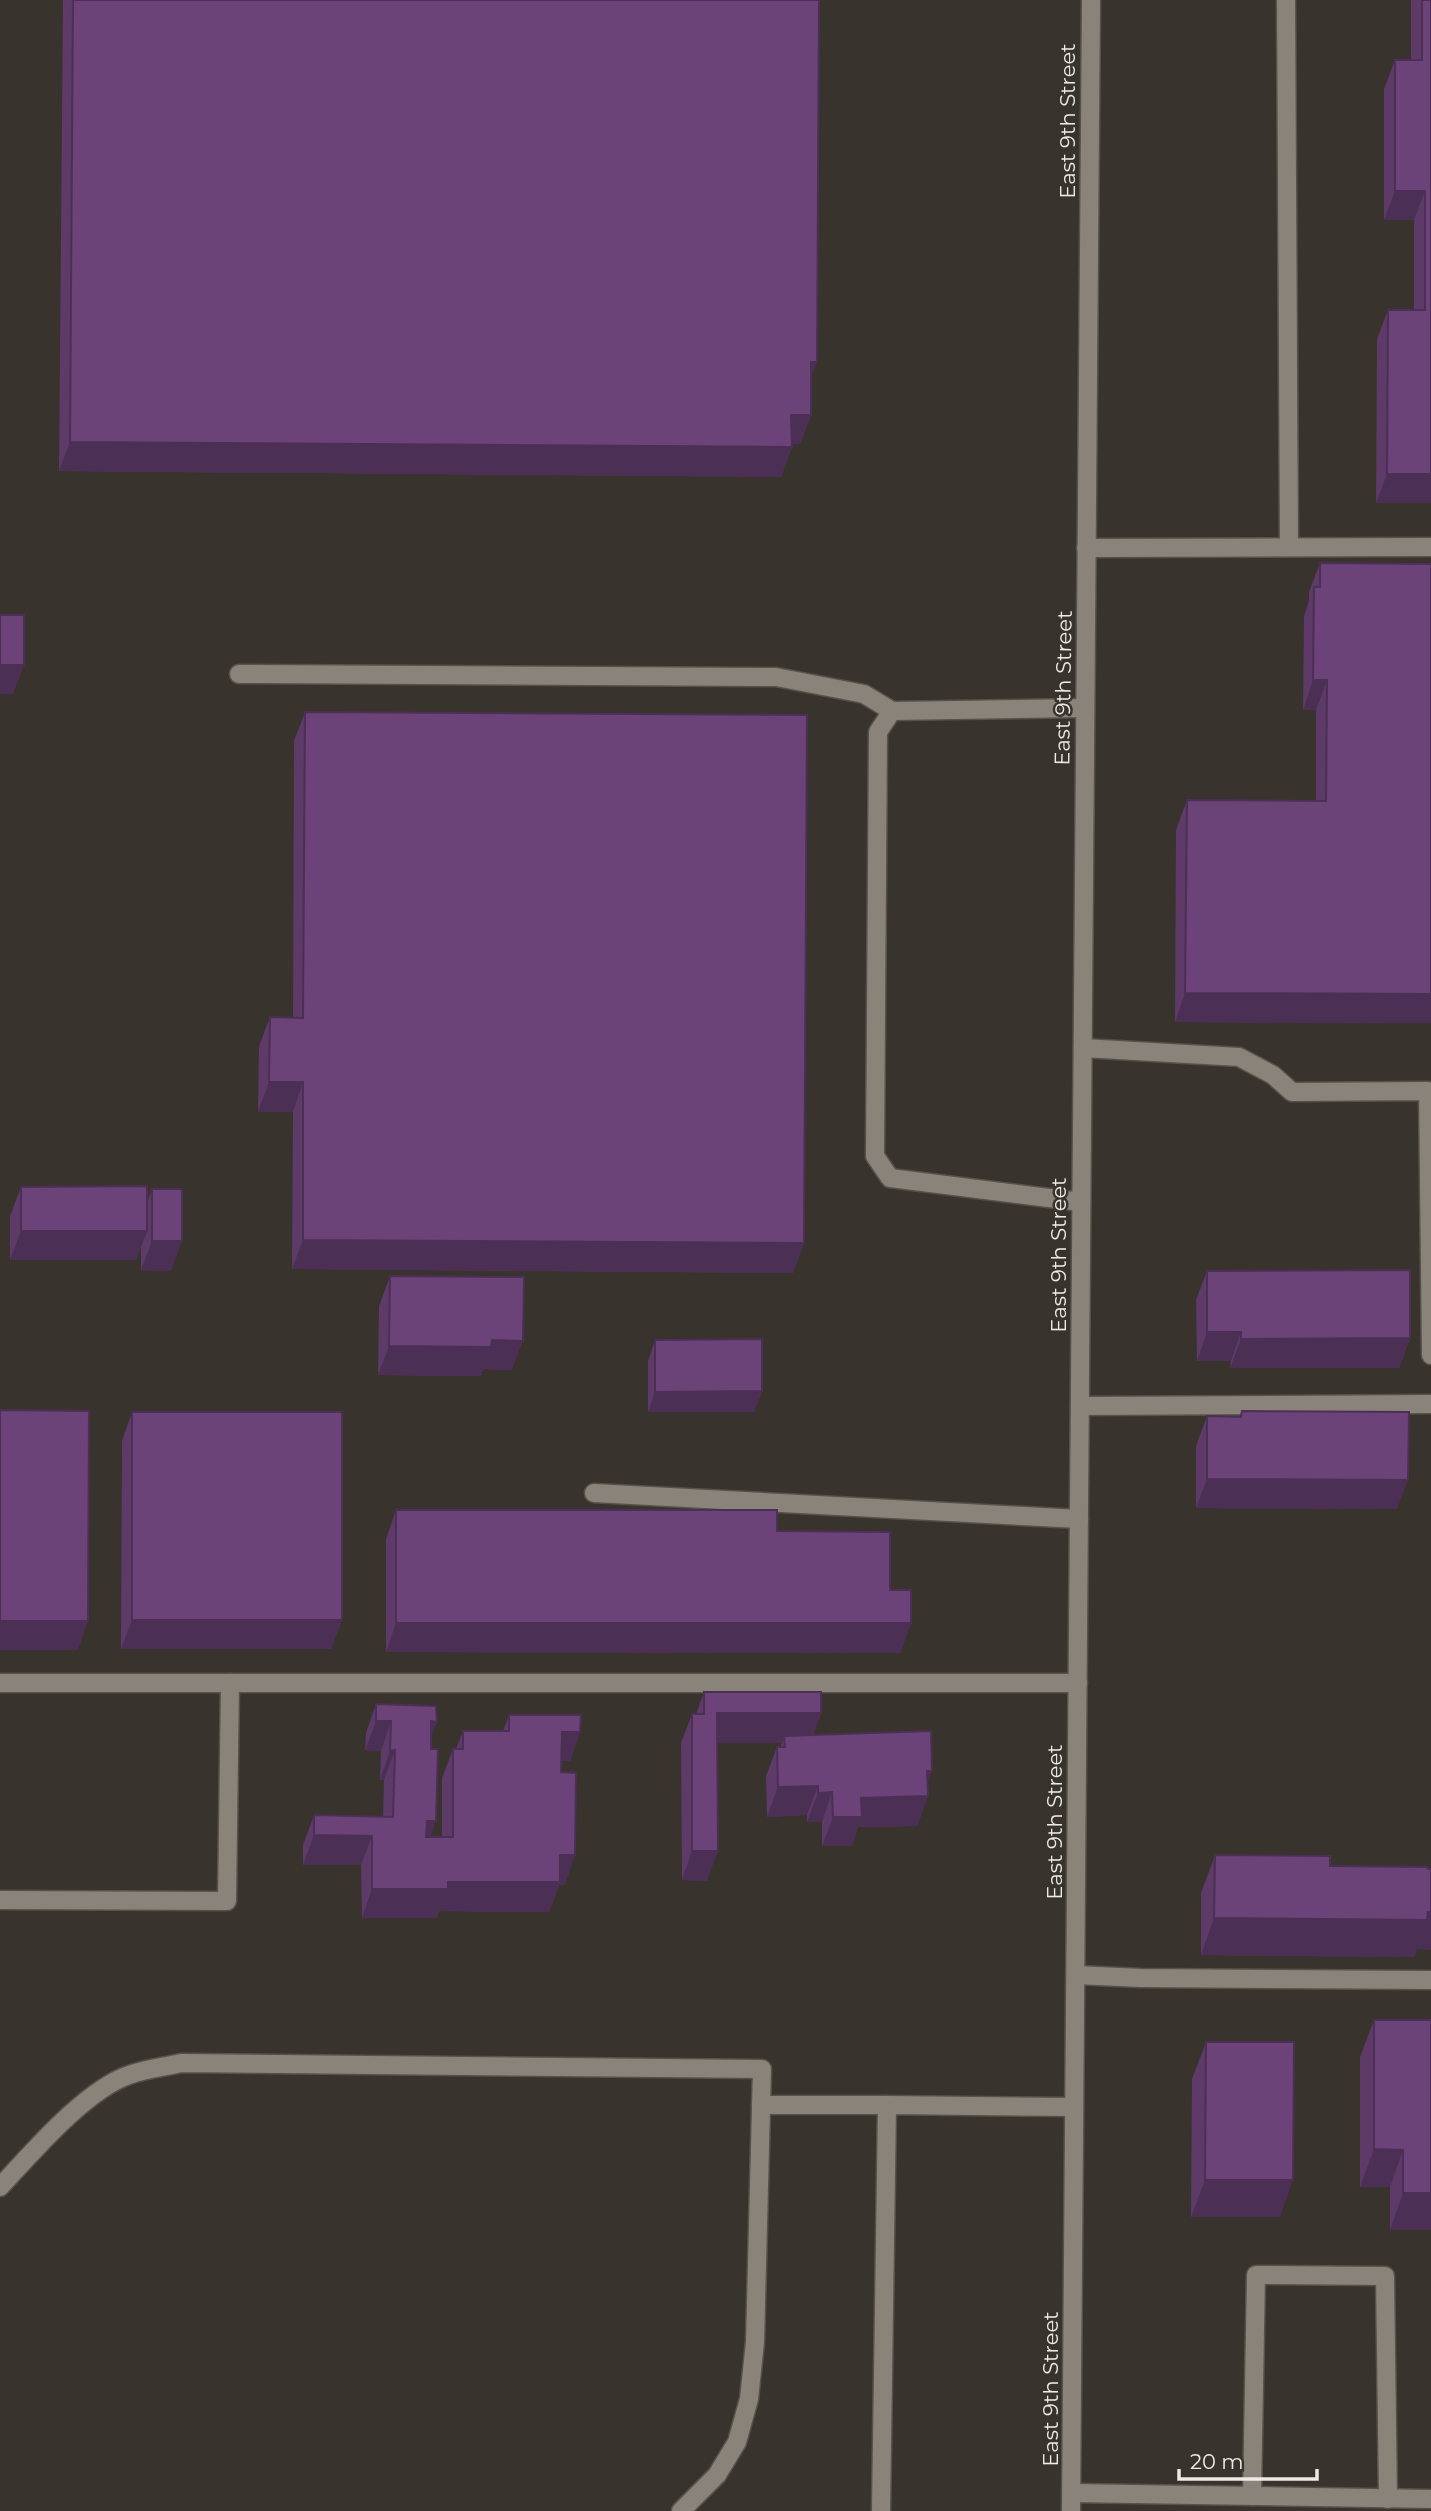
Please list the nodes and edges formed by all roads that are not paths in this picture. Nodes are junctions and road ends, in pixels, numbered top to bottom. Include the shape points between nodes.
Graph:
1 (1091, 0) edge
2 (1286, 0) edge
3 (1289, 546) junction
4 (1431, 547) edge
5 (1086, 548) junction
6 (239, 674) dead end
7 (1086, 708) junction
8 (892, 711) junction
9 (1083, 1048) junction
10 (1081, 1202) junction
11 (1431, 1355) edge
12 (1431, 1404) edge
13 (1080, 1406) junction
14 (594, 1493) dead end
15 (1079, 1519) junction
16 (0, 1683) edge
17 (230, 1683) junction
18 (1078, 1683) junction
19 (0, 1900) edge
20 (1076, 1975) junction
21 (1431, 1980) edge
22 (761, 2105) junction
23 (887, 2105) junction
24 (1074, 2108) junction
25 (0, 2188) edge
26 (1252, 2496) junction
27 (1388, 2498) junction
28 (1431, 2499) edge
29 (1072, 2502) edge
30 (681, 2511) edge
31 (881, 2511) edge

1 - 5 street, East 9th Street
2 - 3 street
3 - 4 street
3 - 5 street
5 - 7 street, East 9th Street
6 - 8 street via 776,677 864,694
7 - 8 street
7 - 9 street, East 9th Street
8 - 10 street via 878,732 875,1156 890,1178
9 - 10 street, East 9th Street
9 - 11 street via 1239,1057 1273,1075 1292,1092 1428,1091
10 - 13 street, East 9th Street
12 - 13 street
13 - 15 street, East 9th Street
14 - 15 street
15 - 18 street, East 9th Street
16 - 17 street
17 - 18 street
17 - 19 street via 228,1901
18 - 20 street, East 9th Street
20 - 21 street
20 - 24 street, East 9th Street
22 - 23 street
22 - 25 street via 762,2069 181,2063 127,2076 91,2098 51,2132
22 - 30 street via 755,2342 749,2399 737,2442 717,2475
23 - 24 street
23 - 31 street
24 - 29 street, East 9th Street
26 - 27 street
26 - 27 street via 1256,2275 1385,2276
26 - 29 street
27 - 28 street

